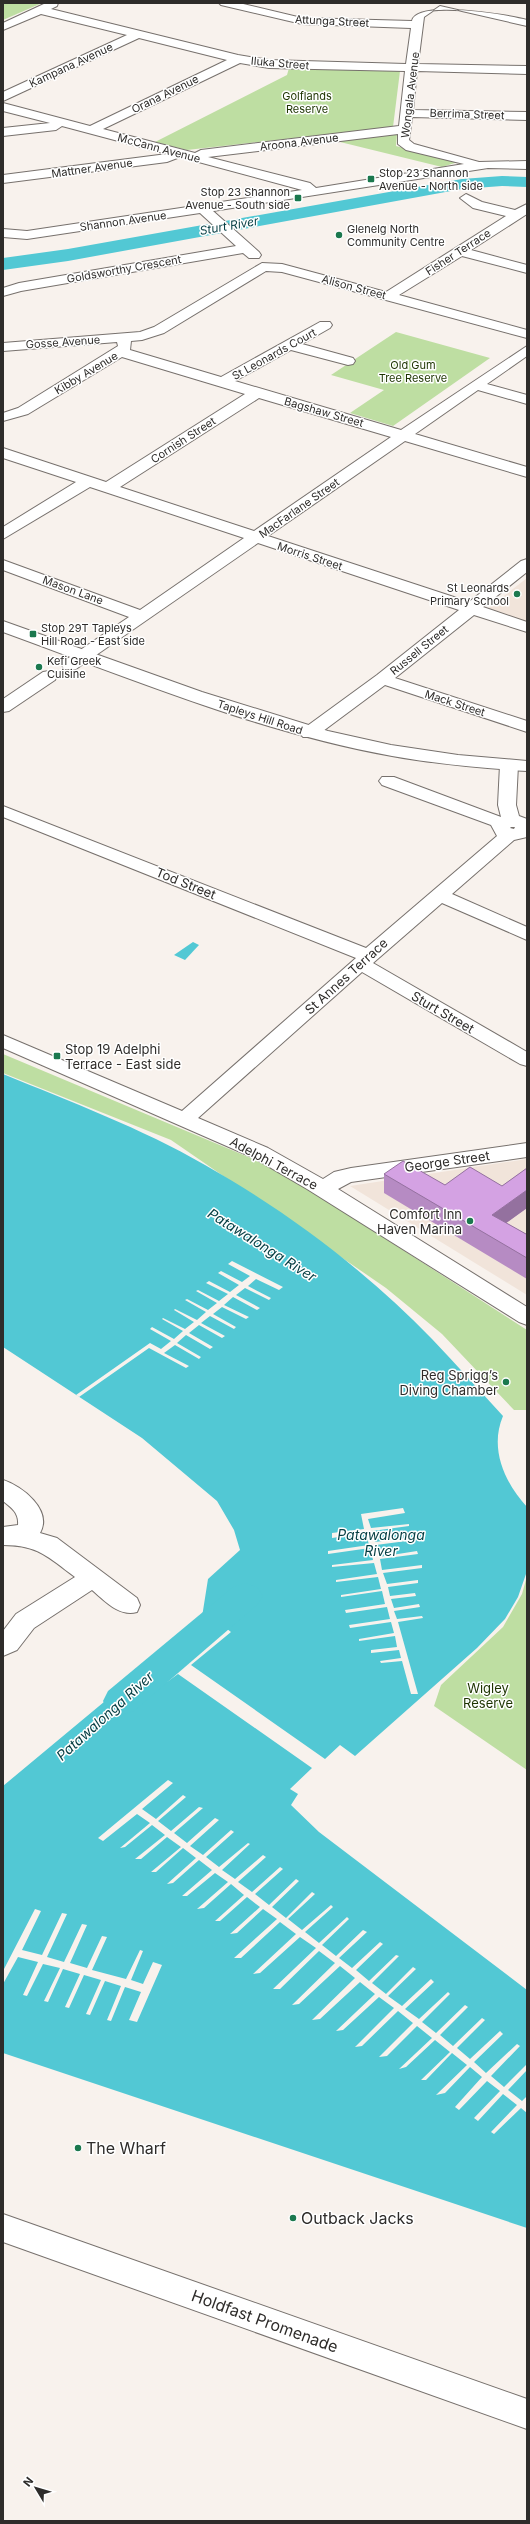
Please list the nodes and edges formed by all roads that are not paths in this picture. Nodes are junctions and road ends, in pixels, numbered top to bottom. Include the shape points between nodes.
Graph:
1 (56, 3) edge
2 (225, 3) edge
3 (438, 3) edge
4 (40, 10) junction
5 (527, 23) edge
6 (418, 25) junction
7 (3, 27) edge
8 (138, 34) junction
9 (238, 59) junction
10 (413, 69) junction
11 (527, 70) edge
12 (3, 97) edge
13 (3, 107) edge
14 (406, 113) junction
15 (527, 116) edge
16 (70, 125) junction
17 (404, 129) junction
18 (92, 130) junction
19 (3, 132) edge
20 (180, 153) junction
21 (193, 156) junction
22 (479, 165) junction
23 (527, 165) edge
24 (3, 179) edge
25 (314, 192) junction
26 (466, 198) dead end
27 (521, 211) edge
28 (208, 213) junction
29 (3, 233) edge
30 (246, 248) junction
31 (460, 251) junction
32 (262, 267) junction
33 (527, 269) edge
34 (3, 292) edge
35 (389, 296) junction
36 (325, 325) dead end
37 (527, 334) edge
38 (122, 344) junction
39 (291, 345) junction
40 (3, 347) edge
41 (527, 350) edge
42 (348, 361) dead end
43 (223, 382) junction
44 (475, 385) junction
45 (258, 392) junction
46 (527, 400) edge
47 (3, 417) edge
48 (403, 435) junction
49 (3, 453) edge
50 (527, 472) edge
51 (89, 481) junction
52 (109, 487) junction
53 (3, 534) edge
54 (257, 538) junction
55 (527, 564) edge
56 (3, 565) edge
57 (469, 609) junction
58 (142, 616) junction
59 (3, 626) edge
60 (527, 627) edge
61 (3, 640) edge
62 (84, 656) junction
63 (70, 665) junction
64 (49, 676) dead end
65 (383, 679) junction
66 (3, 707) edge
67 (527, 727) edge
68 (309, 733) junction
69 (527, 766) edge
70 (509, 771) junction
71 (527, 777) edge
72 (388, 781) dead end
73 (3, 811) edge
74 (515, 828) edge
75 (440, 895) junction
76 (527, 934) edge
77 (364, 960) junction
78 (3, 1041) edge
79 (527, 1060) edge
80 (185, 1120) junction
81 (527, 1150) edge
82 (323, 1189) junction
83 (527, 1317) edge
84 (3, 1489) edge
85 (26, 1533) edge
86 (92, 1577) junction
87 (128, 1605) dead end
88 (3, 1646) edge
89 (3, 2228) edge
90 (527, 2414) edge

1 - 4 street
2 - 6 street, Attunga Street via 302,21
3 - 5 street
3 - 6 street, Wongala Avenue via 420,13
4 - 7 street
4 - 8 street, Iluka Street
6 - 10 street, Wongala Avenue
8 - 9 street, Iluka Street
8 - 12 street, Kampana Avenue
9 - 10 street, Iluka Street via 270,64
9 - 18 street, Orana Avenue
10 - 11 street, Iluka Street
10 - 14 street, Wongala Avenue
13 - 16 street, McCann Avenue
14 - 15 street, Berrima Street
14 - 17 street, Wongala Avenue
16 - 18 street, McCann Avenue
16 - 19 street
17 - 21 street, Aroona Avenue
17 - 22 street, Wongala Avenue via 404,144
18 - 20 street, McCann Avenue
20 - 21 street, McCann Avenue
20 - 24 street, Mattner Avenue via 167,158
21 - 25 street, McCann Avenue via 306,186
22 - 23 street, Shannon Avenue
22 - 25 street, Shannon Avenue
25 - 28 street, Shannon Avenue
26 - 27 street via 478,205
27 - 31 street, Fisher Terrace
28 - 29 street, Shannon Avenue via 27,235
28 - 30 street
30 - 32 street via 261,261
30 - 34 street, Goldsworthy Crescent via 19,287
31 - 33 street
31 - 35 street, Fisher Terrace
32 - 35 street, Alison Street via 282,268
32 - 38 street, Kibby Avenue via 258,272 159,330
35 - 37 street, Alison Street
36 - 39 street, St Leonards Court
38 - 40 street, Gosse Avenue
38 - 43 street, Bagshaw Street
38 - 47 street, Kibby Avenue via 23,411
39 - 42 street
39 - 43 street, St Leonards Court
41 - 44 street, MacFarlane Street
43 - 45 street, Bagshaw Street
44 - 46 street
44 - 48 street, MacFarlane Street
45 - 48 street, Bagshaw Street
45 - 52 street, Cornish Street
48 - 50 street, Bagshaw Street
48 - 54 street, MacFarlane Street
49 - 51 street, Morris Street
51 - 52 street, Morris Street
51 - 53 street
52 - 54 street, Morris Street
54 - 57 street, Morris Street
54 - 58 street, MacFarlane Street
55 - 57 street, Russell Street
56 - 58 street, Mason Lane
57 - 60 street, Morris Street
57 - 65 street, Russell Street
58 - 62 street, MacFarlane Street
59 - 62 street, Tapleys Hill Road
61 - 63 street, Tapleys Hill Road
62 - 63 street, MacFarlane Street
62 - 68 street, Tapleys Hill Road via 234,710
63 - 70 street, Tapleys Hill Road via 225,721 295,743 398,765
64 - 66 street
65 - 67 street, Mack Street
65 - 68 street, Russell Street
68 - 70 street, Tapleys Hill Road via 394,752
69 - 70 street, Tapleys Hill Road
70 - 71 street, Tapleys Hill Road
70 - 74 street via 507,805
72 - 74 street
73 - 77 street, Tod Street
74 - 75 street, St Annes Terrace
75 - 76 street
75 - 77 street, St Annes Terrace
77 - 79 street, Sturt Street
77 - 80 street, St Annes Terrace
78 - 80 street, Adelphi Terrace
80 - 82 street, Adelphi Terrace via 261,1153
81 - 82 street, George Street via 351,1175 342,1177
82 - 83 street, Adelphi Terrace
84 - 85 street via 30,1512
85 - 86 street
86 - 87 street
86 - 88 street via 25,1621 8,1644
89 - 90 street, Holdfast Promenade

